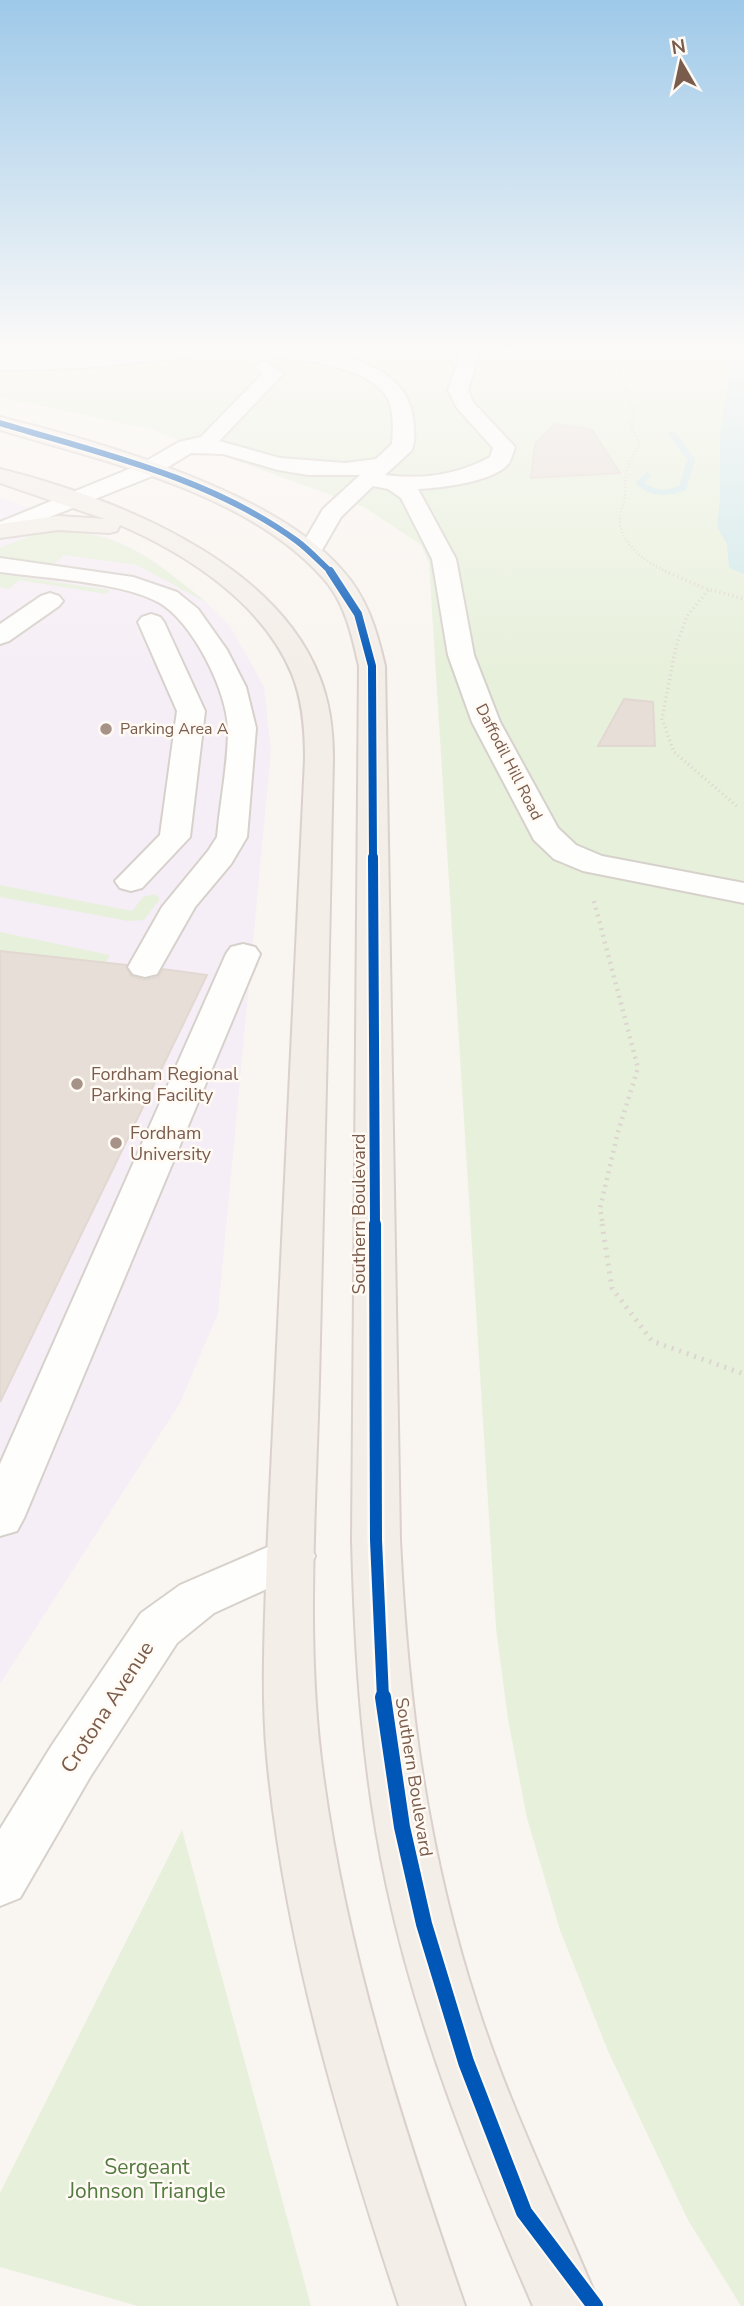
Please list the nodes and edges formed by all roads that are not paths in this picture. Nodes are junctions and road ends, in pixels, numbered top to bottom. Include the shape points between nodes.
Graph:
1 (111, 459) edge
2 (167, 459) edge
3 (260, 459) edge
4 (395, 459) edge
5 (500, 459) edge
6 (147, 470) junction
7 (0, 476) edge
8 (383, 476) junction
9 (0, 489) edge
10 (76, 500) junction
11 (0, 520) edge
12 (0, 530) edge
13 (150, 531) junction
14 (310, 552) junction
15 (0, 565) edge
16 (50, 601) dead end
17 (151, 622) dead end
18 (0, 636) edge
19 (131, 881) dead end
20 (744, 893) edge
21 (243, 954) dead end
22 (145, 967) dead end
23 (0, 1518) edge
24 (291, 1556) junction
25 (0, 1880) edge
26 (432, 2306) edge
27 (567, 2306) edge

1 - 6 main road, Southern Boulevard
2 - 6 street
3 - 8 street
4 - 8 street
5 - 8 street via 469,476 451,480
6 - 10 street
6 - 14 main road, Southern Boulevard via 246,510
7 - 10 main road
8 - 14 street via 331,514
8 - 20 street, Daffodil Hill Road via 409,493 444,559 461,656 486,722 545,833 565,852 593,864
9 - 11 main road via 7,498
10 - 12 street
10 - 13 main road
12 - 13 main road via 68,523
13 - 24 main road via 217,571 258,607 297,658 316,709 319,759
14 - 27 main road, Southern Boulevard via 358,613 372,666 376,1540 381,1680 391,1758 424,1924 466,2062 524,2212
15 - 22 street via 133,584 167,597 189,614 232,687 242,727 232,837 227,850 170,919
16 - 18 street
17 - 19 street via 191,711 175,837
21 - 23 street
24 - 25 street, Crotona Avenue via 197,1599 159,1628
24 - 26 main road via 294,1755 308,1866 339,2006

